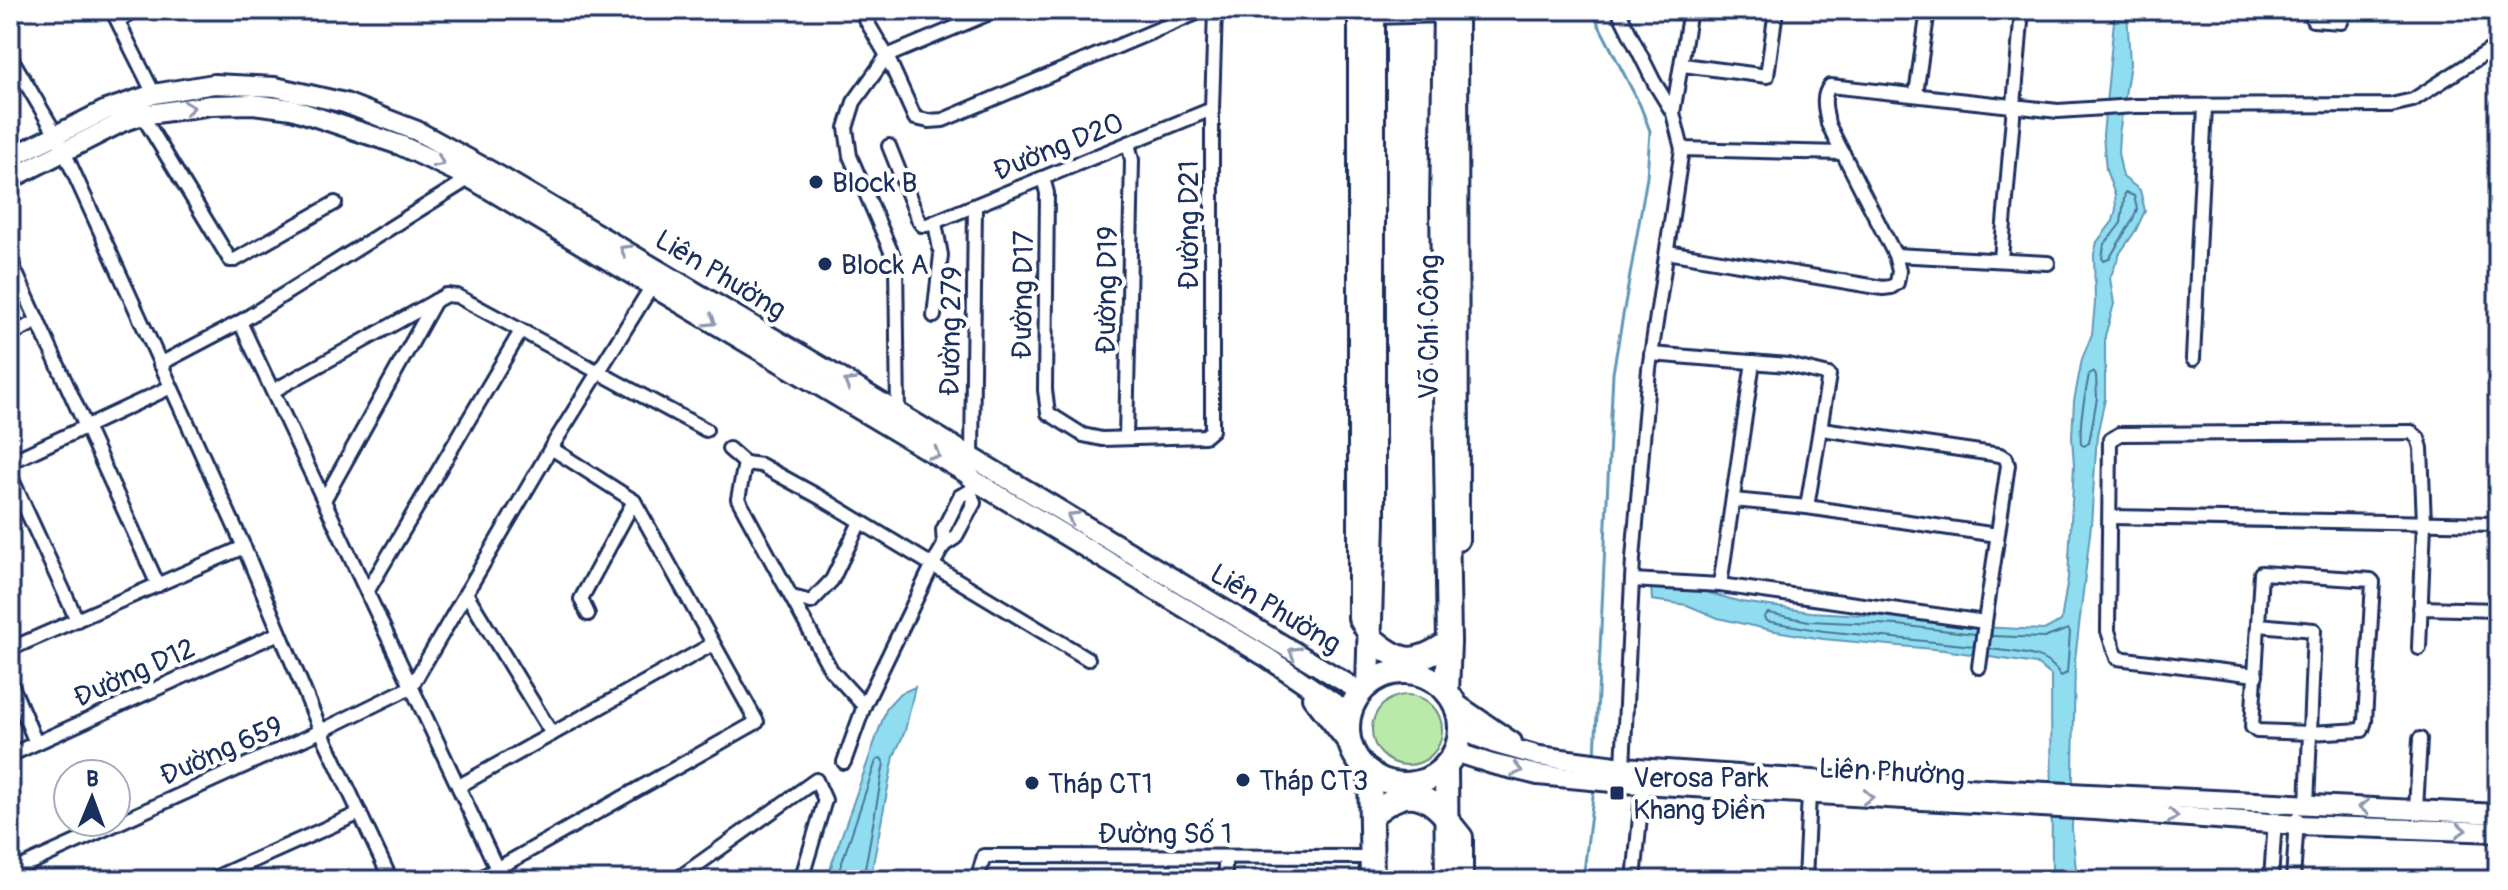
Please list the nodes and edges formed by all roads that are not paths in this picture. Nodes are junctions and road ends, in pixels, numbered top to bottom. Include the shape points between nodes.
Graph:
1 (135, 10) edge
2 (860, 10) edge
3 (997, 10) edge
4 (1204, 10) edge
5 (1215, 10) edge
6 (1445, 10) edge
7 (1457, 10) edge
8 (1618, 10) edge
9 (1690, 10) edge
10 (1776, 10) edge
11 (1928, 10) edge
12 (2022, 10) edge
13 (2311, 10) edge
14 (2340, 10) edge
15 (1369, 11) edge
16 (115, 15) edge
17 (972, 15) edge
18 (2498, 45) edge
19 (10, 56) edge
20 (887, 56) junction
21 (1683, 65) junction
22 (154, 94) junction
23 (1916, 94) junction
24 (2205, 106) junction
25 (2014, 107) junction
26 (1212, 109) junction
27 (1673, 113) junction
28 (142, 115) junction
29 (1128, 143) junction
30 (60, 145) junction
31 (889, 146) dead end
32 (1682, 149) junction
33 (1843, 153) junction
34 (10, 158) edge
35 (470, 178) junction
36 (1043, 178) junction
37 (10, 179) edge
38 (335, 203) dead end
39 (975, 206) junction
40 (929, 224) junction
41 (1667, 252) junction
42 (1895, 255) junction
43 (2001, 259) junction
44 (10, 260) edge
45 (2048, 263) dead end
46 (652, 286) junction
47 (435, 301) junction
48 (934, 316) dead end
49 (38, 321) junction
50 (240, 322) junction
51 (521, 331) junction
52 (10, 335) edge
53 (1651, 354) junction
54 (2193, 359) dead end
55 (1753, 362) junction
56 (160, 364) junction
57 (599, 373) junction
58 (171, 387) junction
59 (273, 391) junction
60 (898, 413) junction
61 (87, 425) junction
62 (1822, 429) junction
63 (706, 430) dead end
64 (1126, 438) junction
65 (551, 448) junction
66 (729, 449) dead end
67 (10, 462) edge
68 (745, 463) junction
69 (976, 474) junction
70 (10, 475) edge
71 (324, 500) junction
72 (1733, 500) junction
73 (634, 501) junction
74 (1807, 507) junction
75 (2110, 517) junction
76 (860, 522) junction
77 (2424, 523) junction
78 (2498, 524) edge
79 (1997, 535) junction
80 (244, 547) junction
81 (932, 566) junction
82 (1632, 580) junction
83 (158, 585) junction
84 (1720, 585) junction
85 (367, 592) junction
86 (466, 593) junction
87 (792, 597) junction
88 (2420, 608) junction
89 (2498, 610) edge
90 (588, 614) dead end
91 (77, 620) junction
92 (1985, 624) junction
93 (2259, 625) junction
94 (279, 633) junction
95 (1370, 637) junction
96 (1449, 642) junction
97 (713, 644) junction
98 (2419, 648) dead end
99 (10, 649) edge
100 (1268, 658) junction
101 (1088, 659) dead end
102 (1980, 661) dead end
103 (2256, 675) junction
104 (10, 681) edge
105 (1366, 683) junction
106 (411, 687) junction
107 (1450, 690) junction
108 (864, 706) junction
109 (1350, 714) junction
110 (321, 731) junction
111 (2310, 733) junction
112 (552, 734) junction
113 (2420, 739) dead end
114 (36, 743) junction
115 (1351, 747) junction
116 (10, 755) edge
117 (1539, 756) junction
118 (1452, 758) junction
119 (844, 762) dead end
120 (1580, 771) junction
121 (1623, 775) junction
122 (1370, 779) junction
123 (1643, 785) junction
124 (459, 786) junction
125 (1809, 794) junction
126 (2042, 798) junction
127 (2095, 802) junction
128 (2276, 803) junction
129 (2302, 804) junction
130 (2416, 809) junction
131 (360, 813) junction
132 (2498, 814) edge
133 (1371, 816) junction
134 (1446, 817) junction
135 (2275, 823) junction
136 (2297, 825) junction
137 (2498, 832) edge
138 (1225, 857) junction
139 (1371, 857) junction
140 (497, 869) junction
141 (10, 872) edge
142 (210, 880) edge
143 (391, 880) edge
144 (477, 880) edge
145 (676, 880) edge
146 (801, 880) edge
147 (977, 880) edge
148 (1225, 880) edge
149 (1363, 880) edge
150 (1372, 880) edge
151 (1447, 880) edge
152 (1462, 880) edge
153 (1634, 880) edge
154 (1805, 880) edge
155 (2271, 880) edge
156 (2293, 880) edge

1 - 16 street
2 - 20 street
3 - 17 street
4 - 20 street via 943,120 915,118
5 - 26 street, Đường D21
6 - 15 highway
6 - 96 highway, Võ Chí Công via 1442,207
7 - 96 main road, Võ Chí Công via 1458,623
8 - 27 street
9 - 21 street
10 - 21 street via 1767,76
11 - 23 street
12 - 25 street
13 - 14 street via 2313,20 2341,22
15 - 95 highway, Võ Chí Công
16 - 22 street
17 - 20 street
18 - 24 street via 2413,100 2391,105
19 - 30 street
20 - 60 street via 854,102 846,128 850,156 896,263
21 - 27 street
22 - 30 street, Liên Phường via 106,110
60 -> 22 street, Liên Phường via 417,131 345,103 275,87 214,84
23 - 25 street
23 - 33 street via 1830,86 1824,104
24 - 25 street via 2058,111
24 - 54 street
25 - 43 street
26 - 29 street, Đường D20
26 - 64 street, Đường D21 via 1212,430 1205,436
27 - 32 street
28 - 30 street, Liên Phường
28 -> 35 street, Liên Phường via 211,105 292,109 400,145
28 - 38 street via 230,260
29 - 36 street, Đường D20
29 - 64 street, Đường D19 via 1132,160
30 - 34 street, Liên Phường
30 - 37 street, Liên Phường
30 - 56 street
31 - 40 street
32 - 33 street
32 - 41 street
33 - 42 street
35 - 46 street, Liên Phường
35 - 50 street
36 - 39 street, Đường D20
36 - 64 street, Đường D17 via 1048,413 1083,435
39 - 40 street, Đường D20
39 - 69 street, Đường 279
40 - 48 street via 941,255
41 - 42 street via 1883,288 1900,277
41 - 53 street
42 - 43 street
43 - 45 street
44 - 49 street
46 - 57 street
46 -> 69 street, Liên Phường
47 - 51 street via 457,296
47 - 59 street
47 - 71 street
49 - 52 street
49 - 61 street
50 - 56 street
50 - 59 street
51 - 57 street
51 - 85 street
53 - 55 street
53 - 82 street
55 - 62 street via 1829,375
55 - 72 street
56 - 58 street
57 - 63 street
57 - 65 street
58 - 61 street
58 - 80 street
59 - 71 street
60 - 69 street, Liên Phường
61 - 67 street
61 - 83 street
62 - 74 street
62 - 79 street via 2006,458
65 - 73 street
65 - 86 street
66 - 68 street
68 - 76 street via 761,465
68 - 87 street via 738,499
69 - 81 street, Đường 279 via 974,503
69 - 100 street, Liên Phường
105 -> 69 street, Liên Phường
70 - 91 street
71 - 85 street
72 - 74 street
72 - 84 street
73 - 90 street via 581,599
73 - 97 street
74 - 79 street
75 - 77 street
75 - 77 street via 2110,440 2120,434 2411,432 2421,448
75 - 103 street via 2108,631 2117,658
76 - 81 street
76 - 87 street via 832,580 811,602
77 - 78 street
77 - 88 street
79 - 92 street
80 - 83 street
80 - 94 street
81 - 101 street
81 - 108 street
82 - 84 street
82 - 121 street
83 - 91 street
84 - 92 street
85 - 106 street
86 - 106 street
86 - 112 street
87 - 108 street via 831,670
88 - 89 street
88 - 98 street
91 - 99 street
92 - 102 street
93 - 103 street
93 - 111 street via 2314,630
93 - 111 street via 2261,573 2373,582 2363,729
94 - 110 street
94 - 114 street, Đường D12
95 - 96 highway via 1389,653 1410,659 1428,656
95 - 105 highway, Võ Chí Công
96 - 107 highway, Võ Chí Công
97 - 112 street
97 - 140 street via 757,722
100 - 109 street, Liên Phường
100 - 115 street via 1312,697
103 - 111 street via 2254,729
104 - 114 street
105 - 107 highway via 1418,673
105 - 109 highway
106 - 110 street, Đường 659
106 - 124 street
107 - 117 street via 1509,741
107 - 118 highway
108 - 119 street
109 - 115 highway
110 - 131 street
110 - 141 street, Đường 659
111 - 129 street
112 - 124 street
113 - 130 street
114 - 116 street, Đường D12
115 - 122 highway
117 - 118 street, Liên Phường via 1493,743
117 - 120 street, Liên Phường
118 -> 120 street, Liên Phường via 1538,775
118 - 122 highway via 1429,790 1388,790
118 - 134 highway
120 - 121 street, Liên Phường
121 - 123 street, Liên Phường
121 - 126 street, Liên Phường via 1826,781
122 - 133 highway
123 - 125 street, Liên Phường
123 - 153 street
124 - 140 street
125 -> 126 street, Liên Phường
125 - 154 street
126 - 127 street
127 - 128 street
127 -> 135 street
128 - 129 street
128 - 135 street
130 -> 129 street
129 - 136 street
130 - 132 street
131 - 142 street
131 - 143 street
133 - 134 highway via 1388,801 1411,796 1424,797
133 - 139 highway
134 - 151 highway
134 - 152 main road via 1462,837
135 - 136 street
135 - 155 street
136 -> 137 street
136 - 156 street
138 - 139 street, Đường Số 1
138 - 147 street, Đường Số 1 via 984,856
138 - 148 street
139 - 149 main road
139 - 150 highway
140 - 144 street
145 - 146 street via 816,780 825,800

